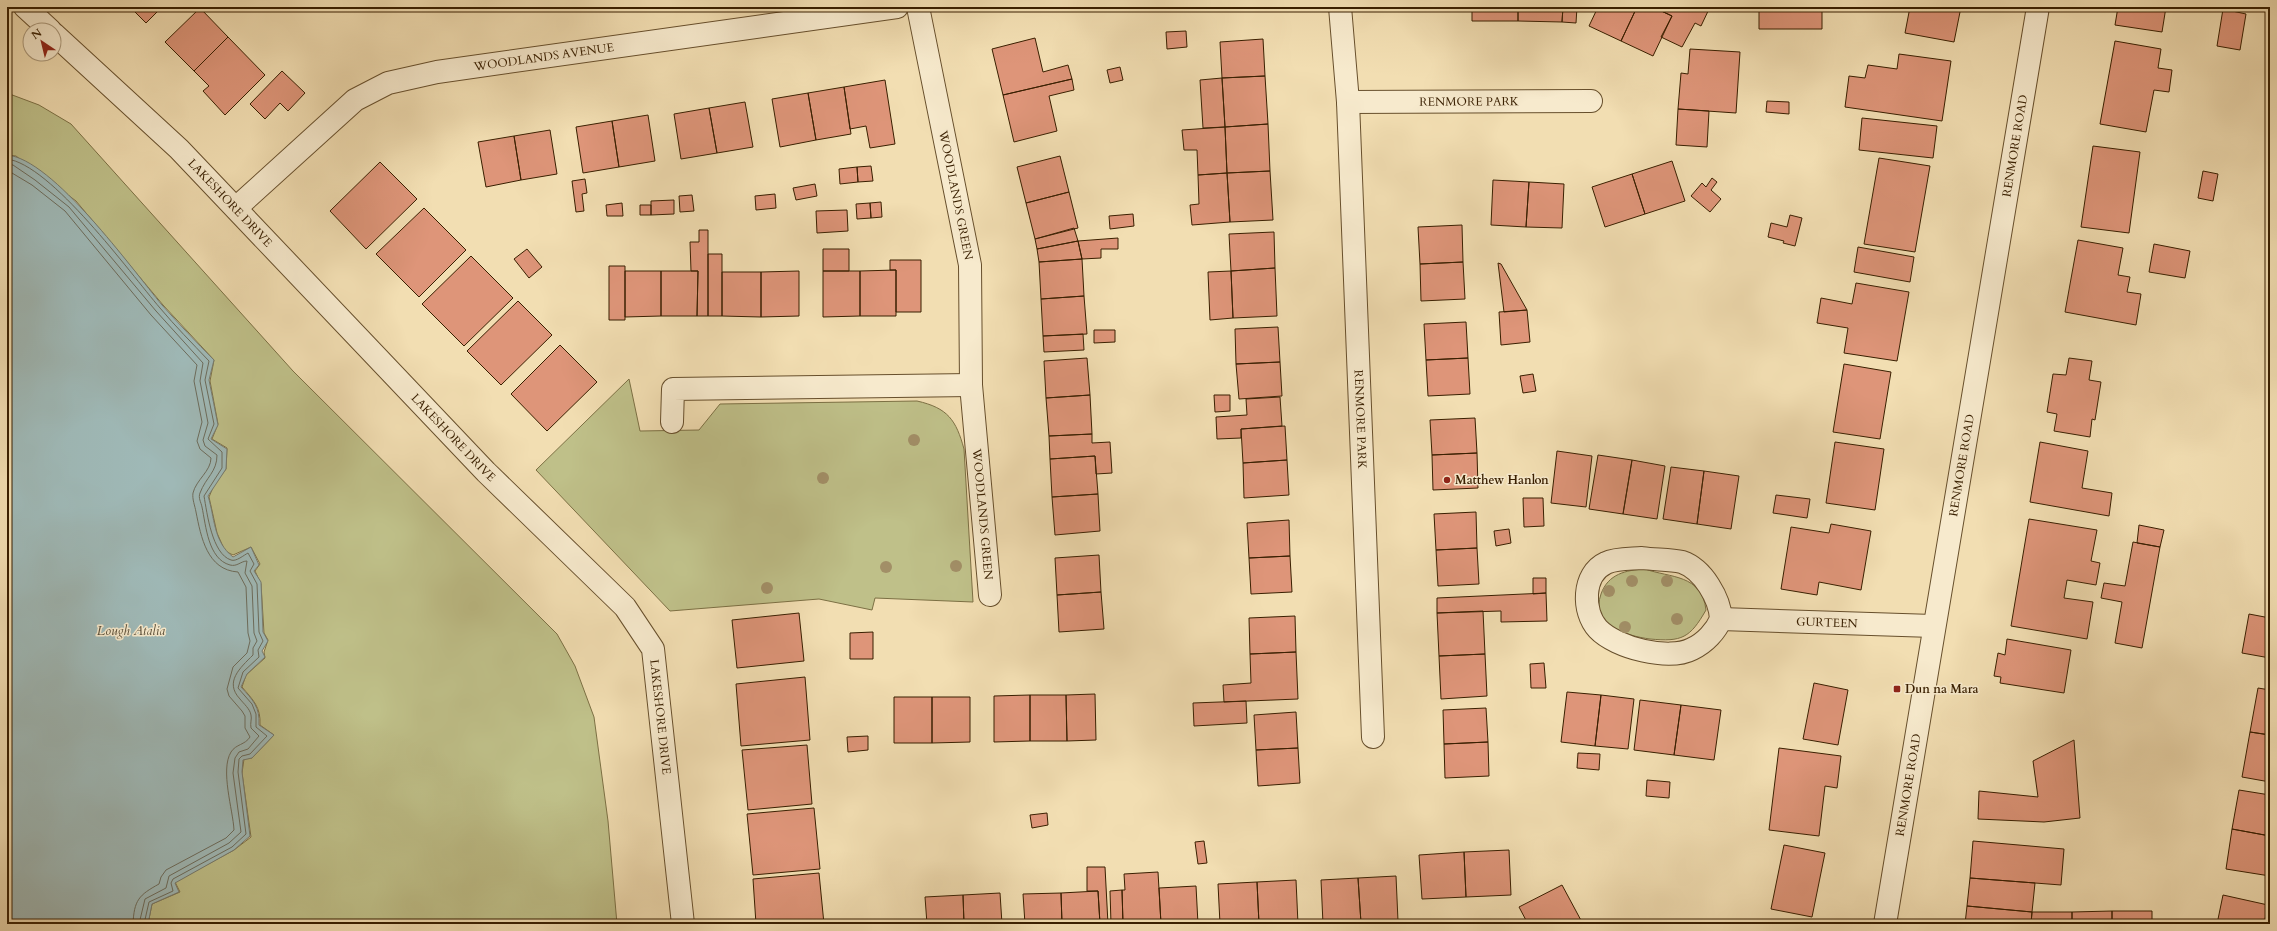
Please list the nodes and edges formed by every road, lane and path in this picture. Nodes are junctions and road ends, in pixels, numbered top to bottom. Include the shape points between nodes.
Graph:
1 (25, 7) edge
2 (897, 7) edge
3 (918, 7) edge
4 (1340, 7) edge
5 (2038, 7) edge
6 (41, 22) edge
7 (62, 41) edge
8 (1591, 101) dead end
9 (1348, 102) junction
10 (236, 208) junction
11 (972, 385) junction
12 (672, 422) dead end
13 (990, 595) dead end
14 (1721, 619) junction
15 (1933, 626) junction
16 (1373, 737) dead end
17 (683, 924) edge
18 (1885, 924) edge

1 - 6 street
2 - 10 street, WOODLANDS AVENUE via 437,72 388,83 355,100
3 - 11 street, WOODLANDS GREEN via 970,265
4 - 9 street, RENMORE PARK
5 - 15 street, RENMORE ROAD
7 - 10 street, LAKESHORE DRIVE via 179,149
8 - 9 street, RENMORE PARK
9 - 16 street, RENMORE PARK
10 - 17 street, LAKESHORE DRIVE via 486,472 625,606 653,649
11 - 12 street via 673,389
11 - 13 street, WOODLANDS GREEN
14 - 14 street via 1711,634 1692,650 1666,654 1631,647 1605,635 1588,615 1590,579 1599,567 1614,561 1642,558 1682,562 1703,579 1719,606
14 - 15 street, GURTEEN
15 - 18 street, RENMORE ROAD

